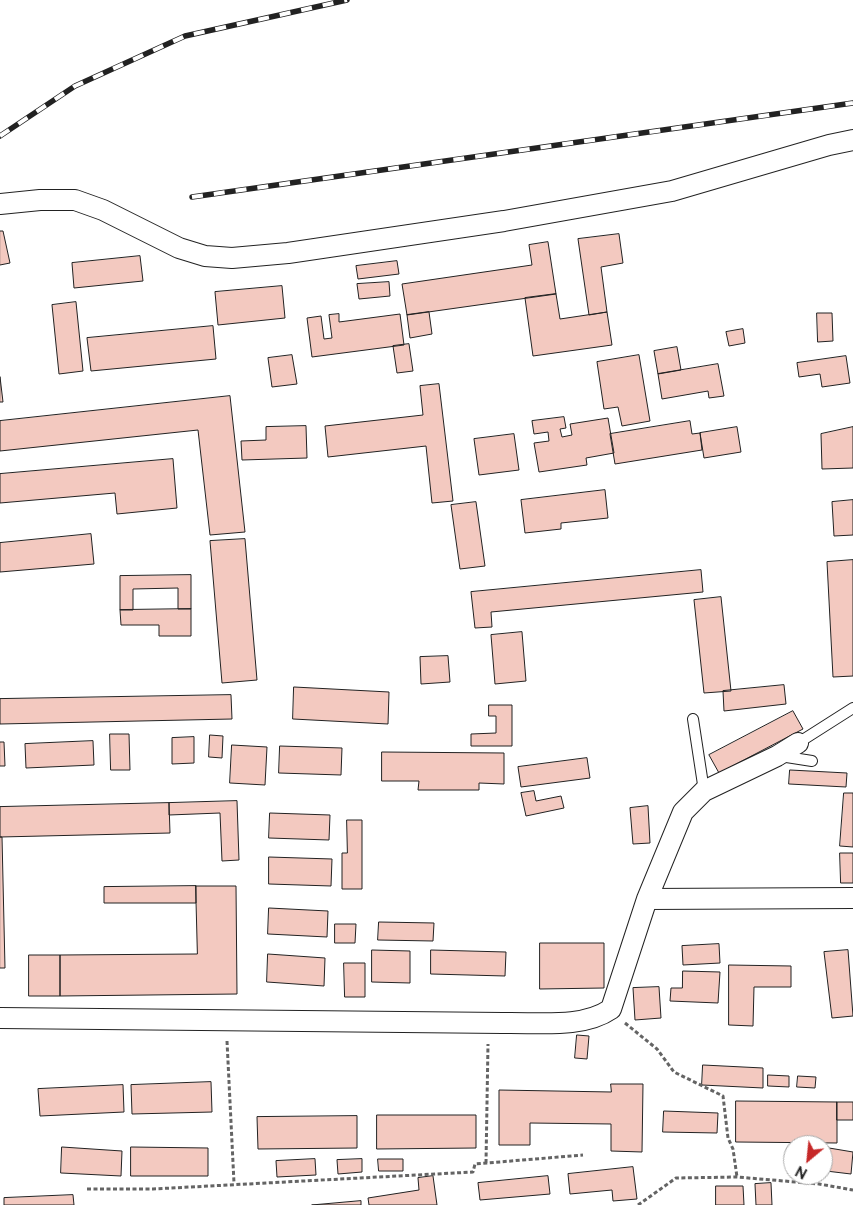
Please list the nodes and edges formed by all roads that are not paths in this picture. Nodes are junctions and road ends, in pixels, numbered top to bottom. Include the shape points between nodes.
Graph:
1 (853, 140) edge
2 (0, 204) edge
3 (853, 708) edge
4 (693, 718) dead end
5 (798, 743) joint
6 (777, 756) junction
7 (812, 762) dead end
8 (704, 791) junction
9 (853, 898) edge
10 (647, 899) junction
11 (0, 1018) edge

1 - 2 street via 672,192 484,224 288,253 232,258 205,256 179,248 103,210 75,200
3 - 5 lane
4 - 8 lane
5 - 6 street
6 - 7 lane
6 - 8 street
8 - 10 street via 683,812
9 - 10 street
10 - 11 street via 611,1009 599,1017 573,1021 488,1023

